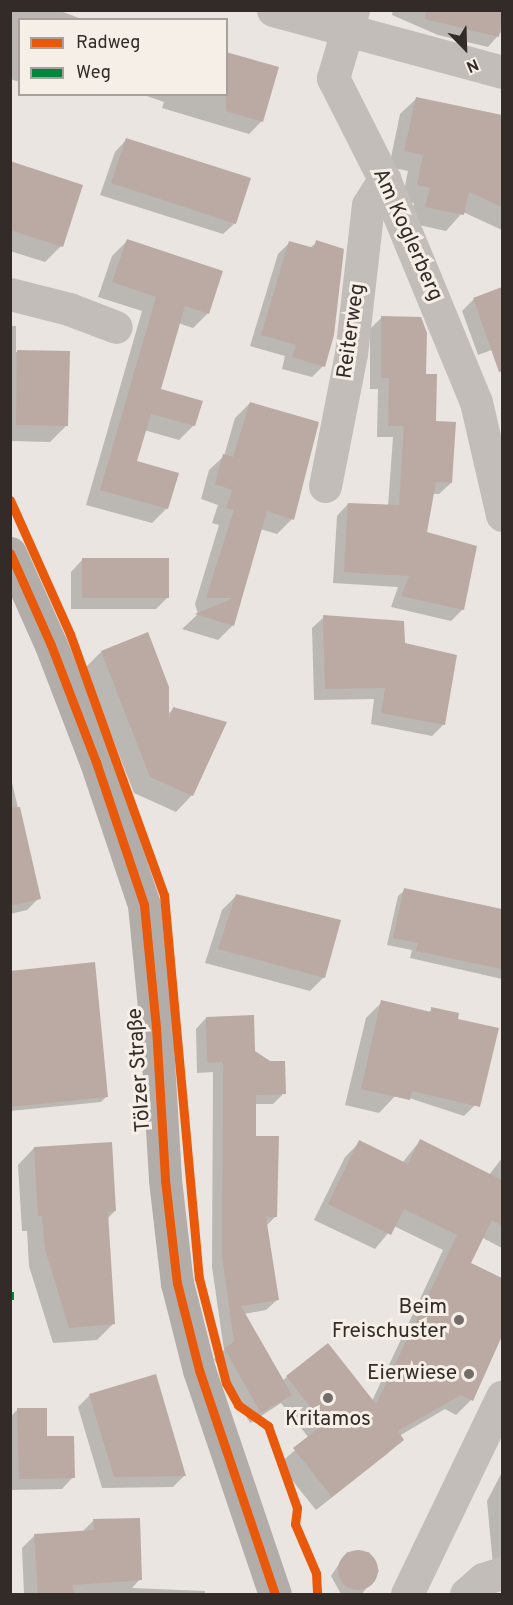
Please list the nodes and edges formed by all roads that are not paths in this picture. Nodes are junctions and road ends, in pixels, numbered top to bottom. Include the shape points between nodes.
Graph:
1 (273, 10) edge
2 (349, 21) edge
3 (502, 72) edge
4 (384, 180) junction
5 (10, 294) edge
6 (116, 327) dead end
7 (325, 486) dead end
8 (502, 515) edge
9 (10, 553) edge
10 (502, 1397) edge
11 (502, 1573) edge
12 (275, 1594) edge
13 (407, 1594) edge
14 (466, 1594) edge

1 - 2 street
2 - 3 street
2 - 4 street, Am Koglerberg via 333,78
4 - 7 street, Reiterweg via 368,205 351,354
4 - 8 street, Am Koglerberg via 476,402
5 - 6 street via 69,309
9 - 12 main road, Tölzer Straße via 80,720 144,905 177,1283 199,1370
10 - 13 street
11 - 14 street via 483,1578

